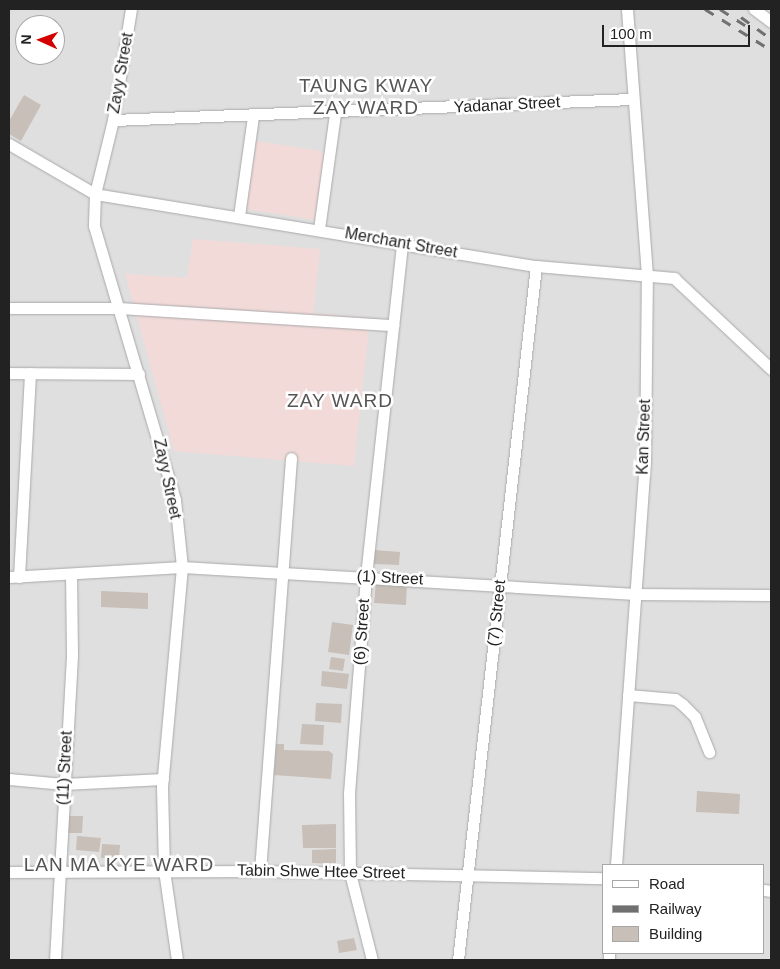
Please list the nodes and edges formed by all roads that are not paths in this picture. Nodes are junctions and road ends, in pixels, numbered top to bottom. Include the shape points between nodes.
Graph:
1 (131, 9) edge
2 (627, 9) edge
3 (754, 9) edge
4 (771, 22) edge
5 (631, 99) junction
6 (335, 113) junction
7 (254, 117) junction
8 (113, 120) junction
9 (9, 144) edge
10 (95, 194) junction
11 (239, 216) junction
12 (319, 229) junction
13 (402, 243) junction
14 (536, 266) junction
15 (647, 275) junction
16 (9, 308) edge
17 (119, 308) junction
18 (393, 325) junction
19 (771, 369) edge
20 (9, 373) edge
21 (30, 373) junction
22 (139, 374) junction
23 (290, 458) dead end
24 (182, 567) junction
25 (284, 573) junction
26 (72, 576) junction
27 (366, 576) junction
28 (14, 577) edge
29 (500, 584) junction
30 (634, 594) junction
31 (771, 595) edge
32 (628, 695) junction
33 (709, 752) dead end
34 (9, 779) edge
35 (163, 779) junction
36 (64, 784) junction
37 (616, 864) edge
38 (164, 870) junction
39 (260, 871) junction
40 (9, 872) edge
41 (350, 872) junction
42 (60, 873) junction
43 (468, 873) junction
44 (602, 878) edge
45 (55, 960) edge
46 (177, 960) edge
47 (372, 960) edge
48 (458, 960) edge

1 - 8 street, Zayy Street
2 - 5 street, Kan Street
3 - 4 street
5 - 6 street, Yadanar Street
5 - 15 street, Kan Street
6 - 7 street, Yadanar Street
6 - 12 street
7 - 8 street, Yadanar Street
7 - 11 street
8 - 10 street, Zayy Street
9 - 10 street, Merchant Street
10 - 11 street, Merchant Street
10 - 17 street, Zayy Street via 94,226
11 - 12 street, Merchant Street
12 - 13 street, Merchant Street
13 - 14 street, Merchant Street
13 - 18 street, (6) Street
14 - 15 street, Merchant Street
14 - 29 street, (7) Street
15 - 19 street, Merchant Street via 674,278
15 - 30 street, Kan Street via 645,459
16 - 17 street
17 - 18 street
17 - 22 street, Zayy Street
18 - 27 street, (6) Street
20 - 21 street
21 - 22 street
21 - 28 street
22 - 24 street, Zayy Street via 175,500
23 - 25 street
24 - 25 street, (1) Street
24 - 26 street, (1) Street
24 - 35 street, Zayy Street
25 - 27 street, (1) Street
25 - 39 street
26 - 28 street, (1) Street
26 - 36 street, (11) Street
27 - 29 street, (1) Street
27 - 41 street, (6) Street via 349,793
29 - 30 street, (1) Street
29 - 43 street, (7) Street
30 - 31 street, (1) Street
30 - 32 street, Kan Street
32 - 33 street via 675,699 694,717
32 - 37 street, Kan Street
34 - 36 street
35 - 36 street
35 - 38 street, Zayy Street
36 - 42 street, (11) Street
38 - 39 street, Tabin Shwe Htee Street
38 - 42 street, Tabin Shwe Htee Street
38 - 46 street, Zayy Street
39 - 41 street, Tabin Shwe Htee Street
40 - 42 street, Tabin Shwe Htee Street
41 - 43 street, Tabin Shwe Htee Street
41 - 47 street, (6) Street
42 - 45 street, (11) Street
43 - 44 street, Tabin Shwe Htee Street
43 - 48 street, (7) Street

